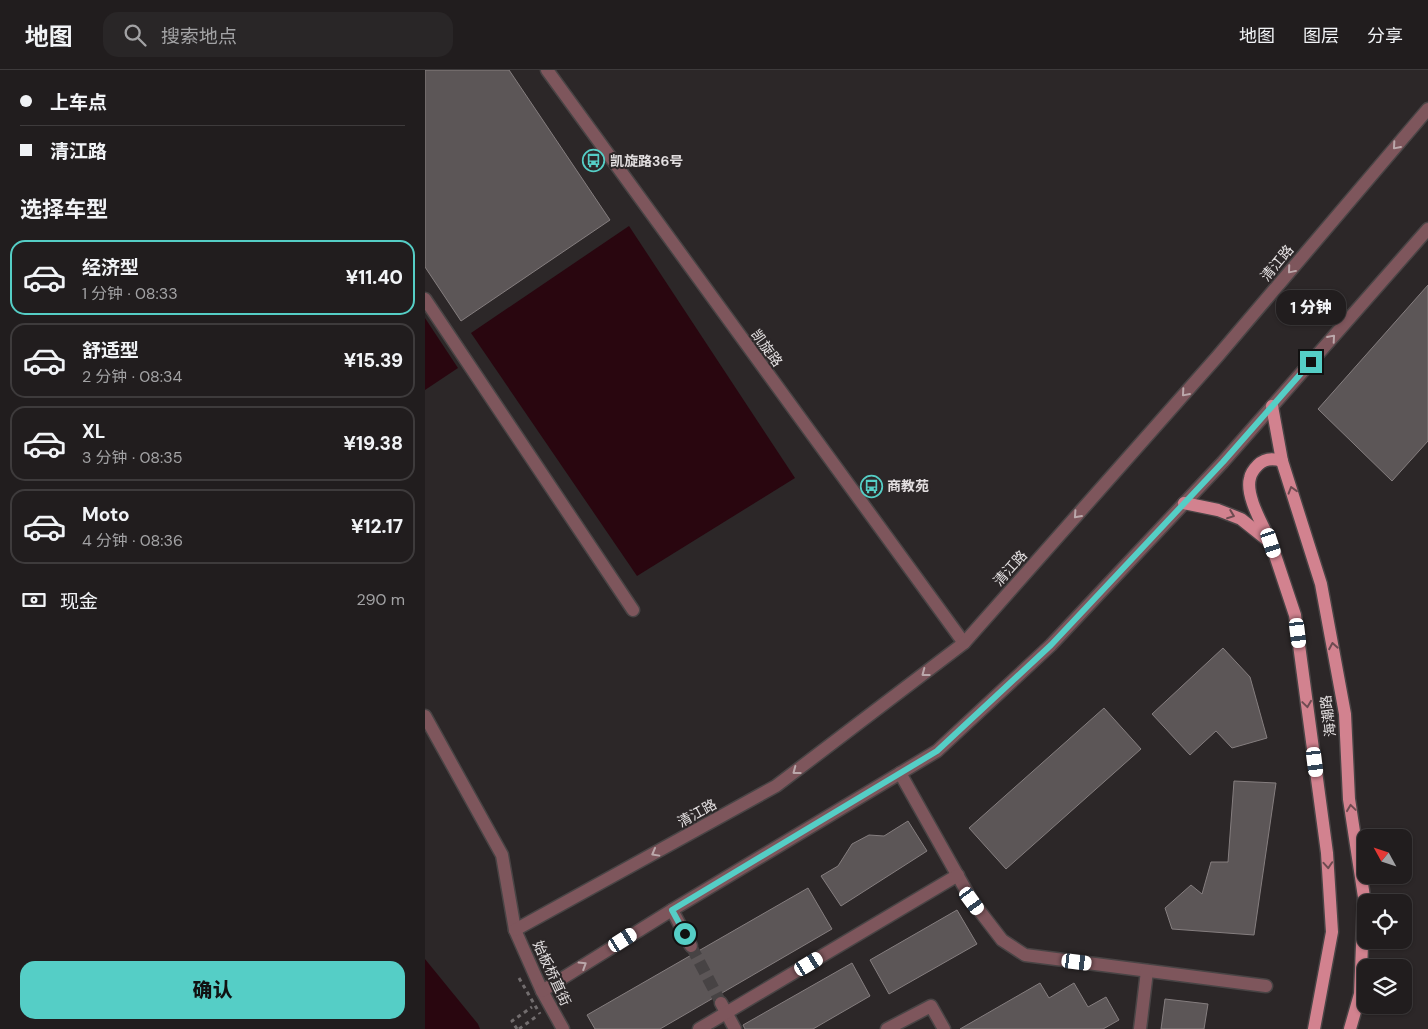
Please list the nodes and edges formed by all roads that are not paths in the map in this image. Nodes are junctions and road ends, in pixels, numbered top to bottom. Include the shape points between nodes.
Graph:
1 (547, 70) edge
2 (1428, 109) edge
3 (1428, 229) edge
4 (425, 299) edge
5 (1272, 406) junction
6 (1283, 461) junction
7 (1184, 503) junction
8 (1271, 543) junction
9 (633, 610) dead end
10 (964, 643) junction
11 (425, 716) edge
12 (900, 773) junction
13 (958, 875) junction
14 (672, 910) junction
15 (515, 930) junction
16 (691, 946) tunnel mouth
17 (1147, 971) junction
18 (1266, 986) dead end
19 (542, 996) junction
20 (723, 1008) junction
21 (563, 1029) edge
22 (699, 1029) edge
23 (735, 1029) edge
24 (887, 1029) edge
25 (944, 1029) edge
26 (1140, 1029) edge
27 (1314, 1029) edge
28 (1350, 1029) edge

1 - 10 street, 凯旋路
2 -> 10 street, 清江路 via 1211,364
5 -> 3 street
4 - 9 street
5 - 6 main road, 海潮路
5 - 7 street
6 - 8 main road, 海潮路 via 1274,458 1262,461 1249,480 1250,497
28 -> 6 main road, 海潮路 via 1360,994 1364,897 1349,799 1345,714 1321,584
7 -> 8 main road via 1241,519
7 - 12 street via 1051,645 937,751
8 -> 27 main road, 海潮路 via 1295,615 1327,853 1332,932
10 -> 15 street, 清江路 via 776,786
11 - 15 street, 始板桥直街 via 502,855
12 - 13 street
12 - 14 street
13 - 17 street via 972,901 1002,940 1025,955
13 - 20 street
14 - 16 street
19 -> 14 street
15 - 19 street, 始板桥直街
17 - 18 street
17 - 26 street
19 - 21 street, 始板桥直街
20 - 22 street
20 - 23 street
24 - 25 street via 931,1006

